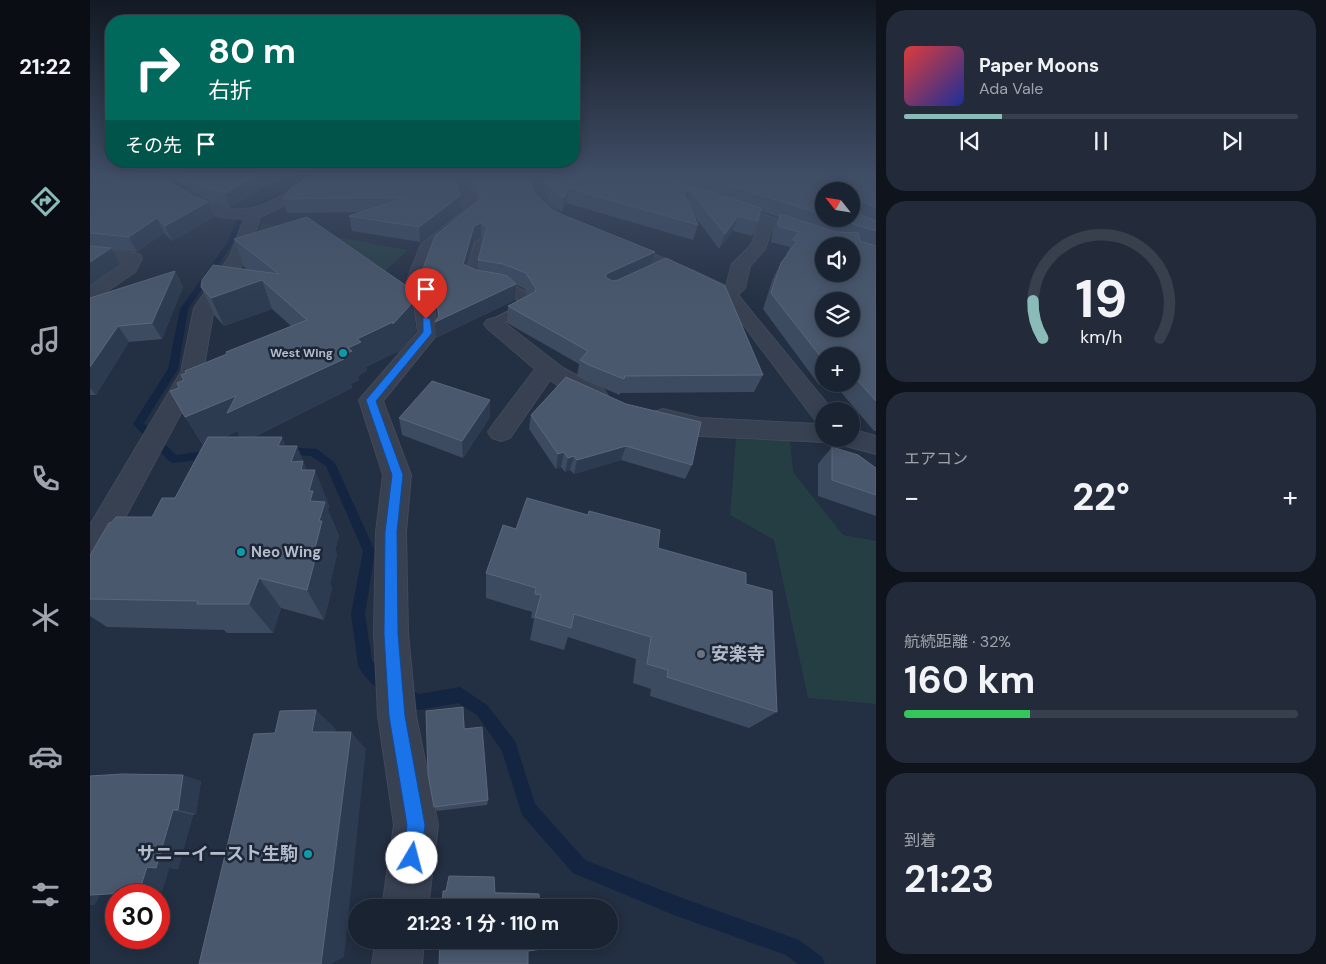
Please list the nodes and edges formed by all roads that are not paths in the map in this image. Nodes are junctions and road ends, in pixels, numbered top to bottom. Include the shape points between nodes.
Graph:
1 (251, 220) edge
2 (461, 220) edge
3 (558, 220) edge
4 (765, 220) joint
5 (566, 225) edge
6 (816, 237) edge
7 (600, 239) edge
8 (480, 243) dead end
9 (90, 254) edge
10 (90, 294) edge
11 (727, 294) junction
12 (494, 324) joint
13 (546, 369) junction
14 (613, 403) edge
15 (815, 405) edge
16 (640, 413) edge
17 (501, 432) dead end
18 (815, 433) edge
19 (860, 441) edge
20 (876, 445) edge
21 (90, 544) edge
22 (406, 899) edge
23 (399, 949) edge
24 (397, 964) edge

1 - 21 street via 239,256 204,308 192,372 100,533
2 - 22 street via 427,248 414,285 424,306 428,333 371,400 397,475 391,532 391,634 397,716 416,825
3 - 5 street
4 - 6 street
4 - 11 street via 762,240 742,264 736,288
7 - 11 street via 657,269
8 - 12 lane via 470,278 498,283 520,293 527,306
9 - 10 street via 133,258 129,268
11 - 15 street
12 - 13 street
13 - 14 street via 576,388
13 - 17 street
16 - 18 street via 700,427
19 - 20 street
23 - 24 street

